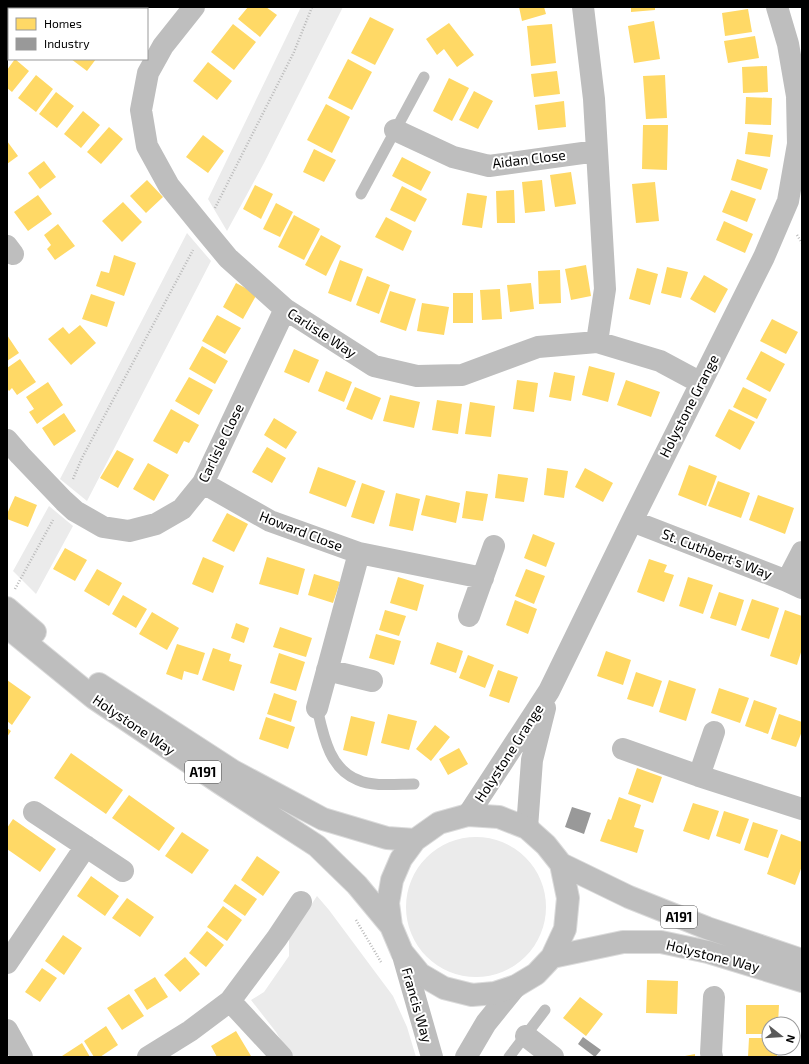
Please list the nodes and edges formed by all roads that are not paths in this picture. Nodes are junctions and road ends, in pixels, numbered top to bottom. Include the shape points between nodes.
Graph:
1 (583, 7) edge
2 (777, 7) edge
3 (185, 10) edge
4 (424, 77) dead end
5 (800, 112) edge
6 (396, 130) junction
7 (596, 151) junction
8 (361, 194) dead end
9 (285, 309) junction
10 (597, 342) junction
11 (701, 382) junction
12 (7, 440) edge
13 (203, 483) junction
14 (632, 521) junction
15 (494, 546) dead end
16 (802, 552) edge
17 (359, 553) junction
18 (483, 578) junction
19 (795, 584) edge
20 (11, 599) edge
21 (469, 616) dead end
22 (7, 627) edge
23 (327, 670) junction
24 (372, 681) dead end
25 (549, 691) junction
26 (317, 708) joint
27 (714, 732) dead end
28 (623, 749) dead end
29 (699, 776) junction
30 (414, 784) dead end
31 (802, 810) edge
32 (34, 812) dead end
33 (468, 815) junction
34 (526, 828) junction
35 (415, 840) junction
36 (86, 846) junction
37 (561, 864) junction
38 (122, 871) dead end
39 (301, 902) dead end
40 (391, 926) junction
41 (402, 952) junction
42 (552, 957) junction
43 (802, 960) edge
44 (7, 963) edge
45 (802, 981) edge
46 (516, 986) junction
47 (714, 997) dead end
48 (230, 1001) junction
49 (545, 1010) dead end
50 (7, 1030) edge
51 (526, 1036) junction
52 (22, 1057) edge
53 (148, 1057) edge
54 (282, 1057) edge
55 (432, 1057) edge
56 (466, 1057) edge
57 (509, 1057) edge
58 (553, 1057) edge
59 (712, 1057) edge

1 - 7 street via 594,99
2 - 5 street, Holystone Grange via 788,44
3 - 9 street, Carlisle Way via 148,73 141,110 147,146 169,186 228,258
4 - 6 lane
5 - 11 street, Holystone Grange via 798,144 788,201 764,256
6 - 7 street, Aidan Close via 453,157 489,166
6 - 8 lane
7 - 10 street via 605,289
9 - 10 street, Carlisle Way via 374,366 417,376 462,375 538,347
9 - 13 street, Carlisle Close
10 - 11 street, Carlisle Way via 660,361
11 - 14 street, Holystone Grange
12 - 13 street, Carlisle Close via 64,501 103,527 128,531 156,524 182,509
13 - 17 street, Howard Close via 270,521
14 - 19 street, St. Cuthbert's Way
14 - 25 street, Holystone Grange
15 - 18 street
16 - 19 street
17 - 18 street, Howard Close
17 - 23 street, Howard Close
18 - 21 street
20 - 35 street, Holystone Way / A191 via 87,675 233,771 323,819 387,838
22 - 40 street, Holystone Way / A191 via 94,698 317,846 358,885
23 - 24 street
23 - 26 street, Howard Close
25 - 33 street, Holystone Grange
25 - 34 street, Holystone Grange via 532,760
26 - 30 lane via 332,757 344,772 358,781
27 - 29 street
28 - 29 street
29 - 31 street
32 - 36 street
33 - 34 street, Holystone Way / A191 via 498,817
33 - 35 street, Holystone Way / A191 via 440,823
34 - 37 street, Holystone Way / A191 via 546,845
35 - 40 street, Holystone Way / A191 via 401,859 392,880 388,903
36 - 38 street
36 - 44 street
37 - 42 street, Holystone Way / A191 via 568,898 565,929
37 - 43 street, Holystone Way / A191 via 629,897 707,928
39 - 48 street via 278,938
40 - 41 street, Holystone Way / A191
41 - 46 street, Holystone Way / A191 via 420,974 444,988 472,995 495,993
41 - 55 street, Francis Way
42 - 45 street, Holystone Way / A191 via 623,942 661,942 708,952
42 - 46 street, Holystone Way / A191 via 536,974
46 - 56 street via 486,1023
47 - 59 street
48 - 53 street via 190,1032
48 - 54 street
49 - 51 lane
50 - 52 street
51 - 57 lane
51 - 58 street

